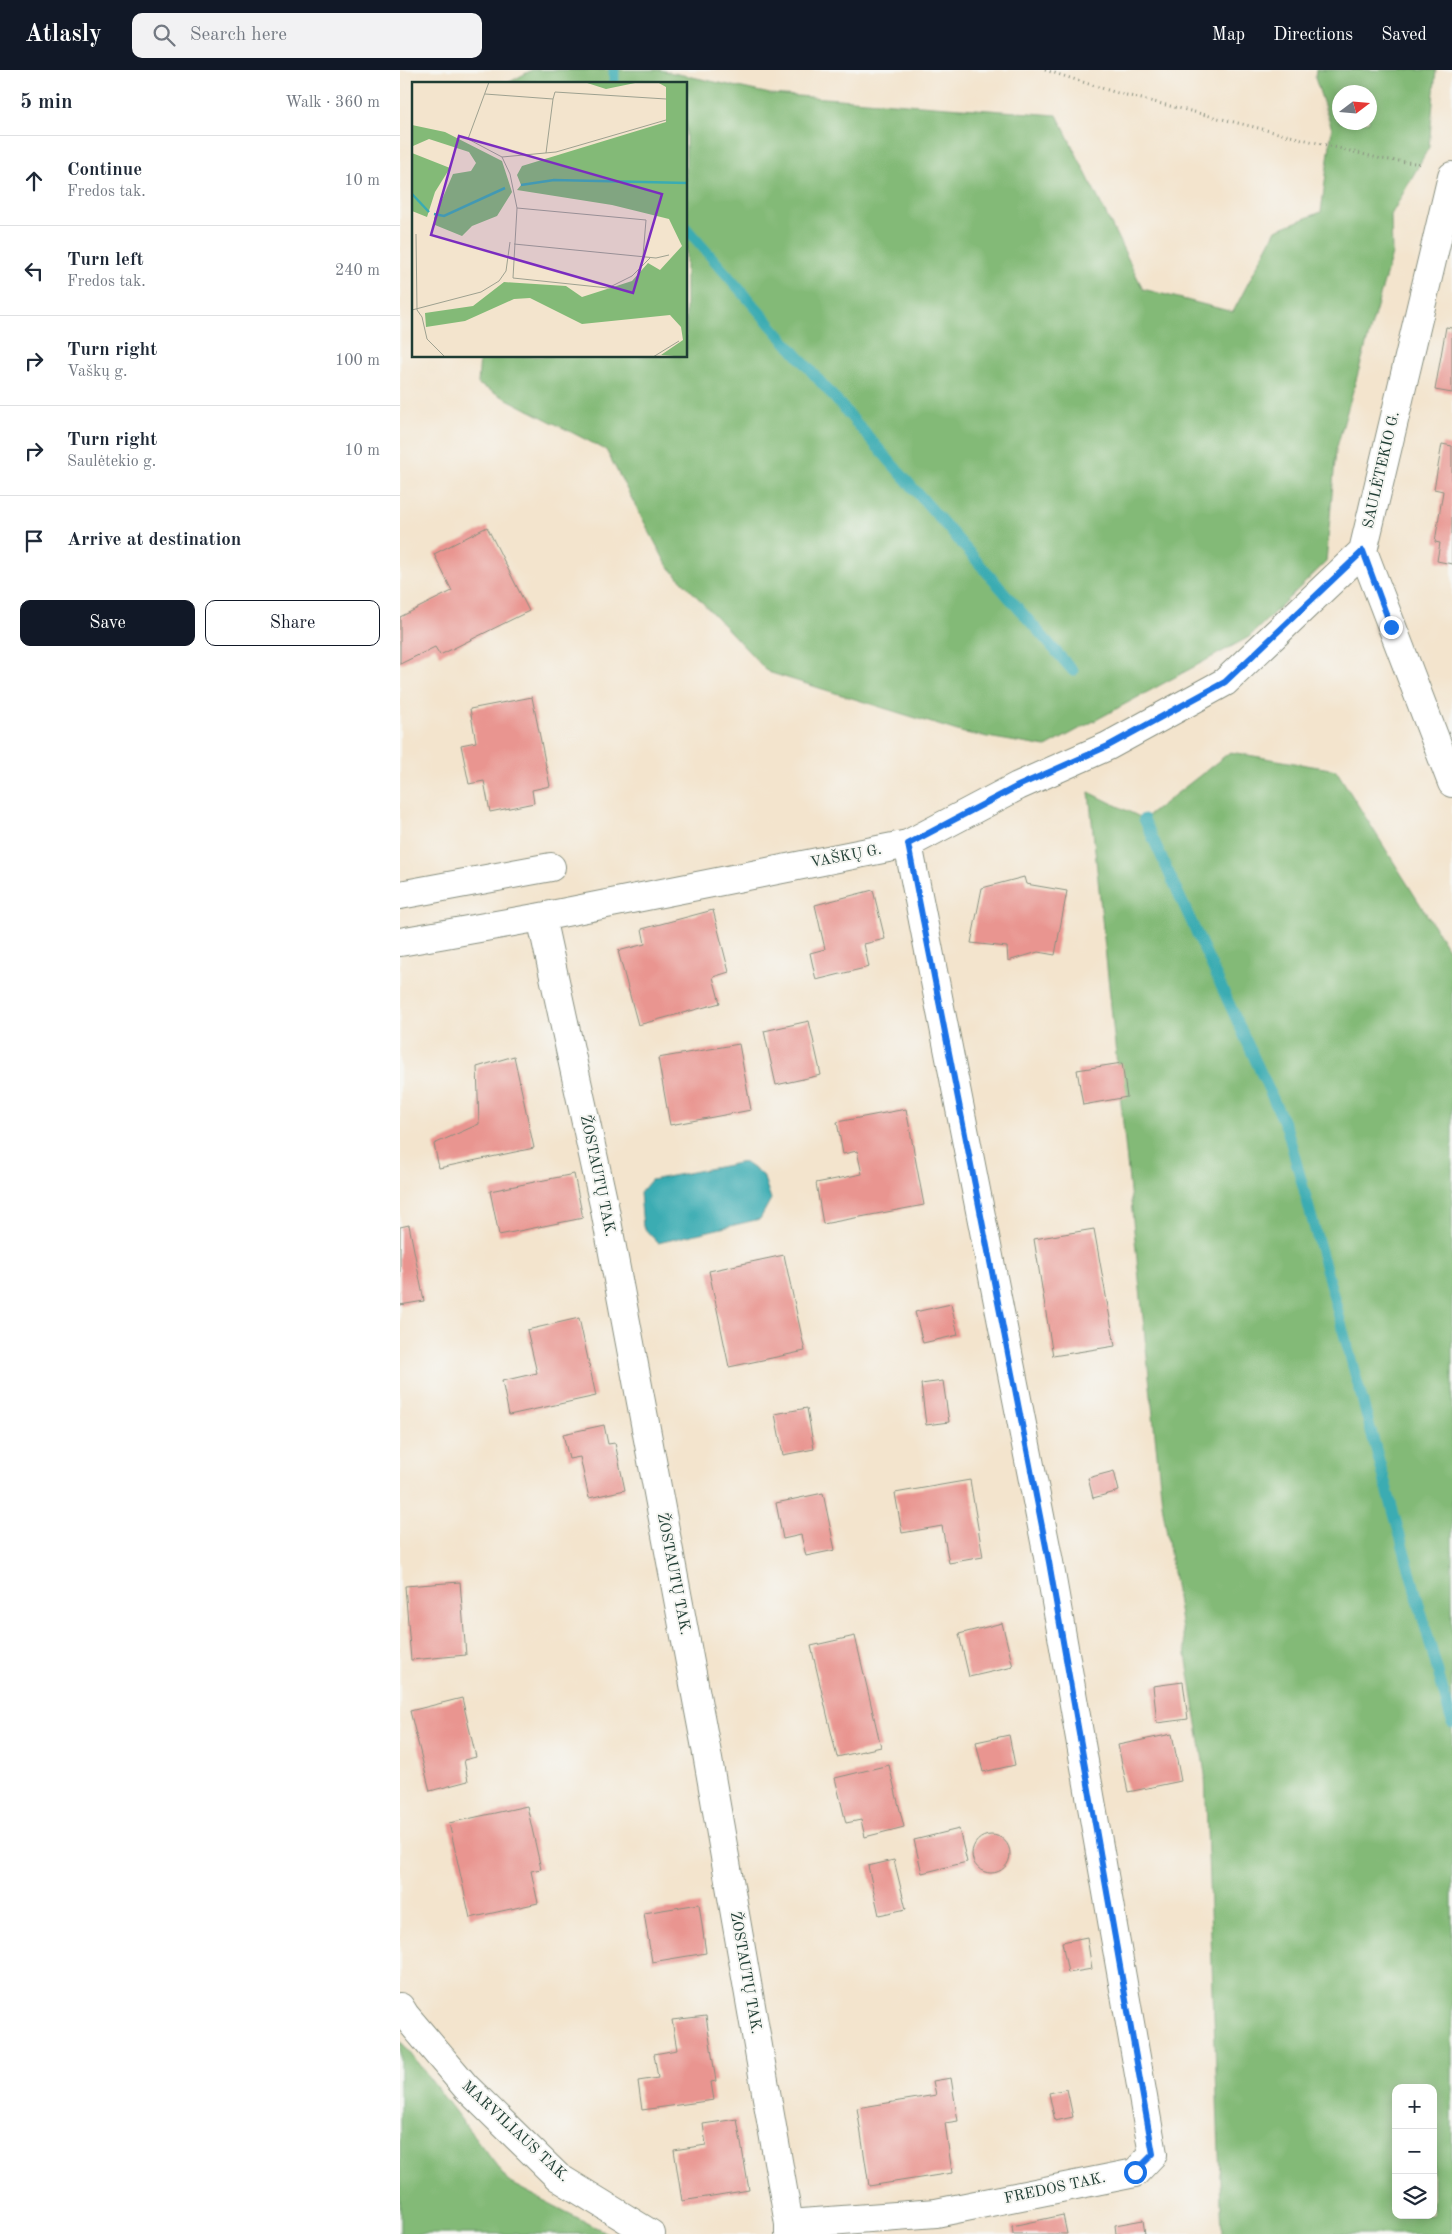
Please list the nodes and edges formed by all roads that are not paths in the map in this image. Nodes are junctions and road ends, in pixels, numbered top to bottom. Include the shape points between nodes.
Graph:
1 (1452, 176) edge
2 (1363, 551) junction
3 (1452, 783) edge
4 (908, 844) junction
5 (550, 867) dead end
6 (400, 895) edge
7 (541, 917) junction
8 (400, 942) edge
9 (400, 2007) edge
10 (789, 2229) edge
11 (651, 2234) edge

1 - 2 street, SAULĖTEKIO G.
2 - 3 street
2 - 4 street, VAŠKŲ G. via 1225,682 1108,746 1018,786
4 - 7 street, VAŠKŲ G.
4 - 10 street, FREDOS TAK. via 1049,1562 1153,2154 1135,2172 936,2213
5 - 6 street
7 - 8 street
7 - 10 street, ŽOSTAUTŲ TAK. via 613,1253 706,1748
9 - 11 street, MARVILIAUS TAK. via 466,2087 558,2177

